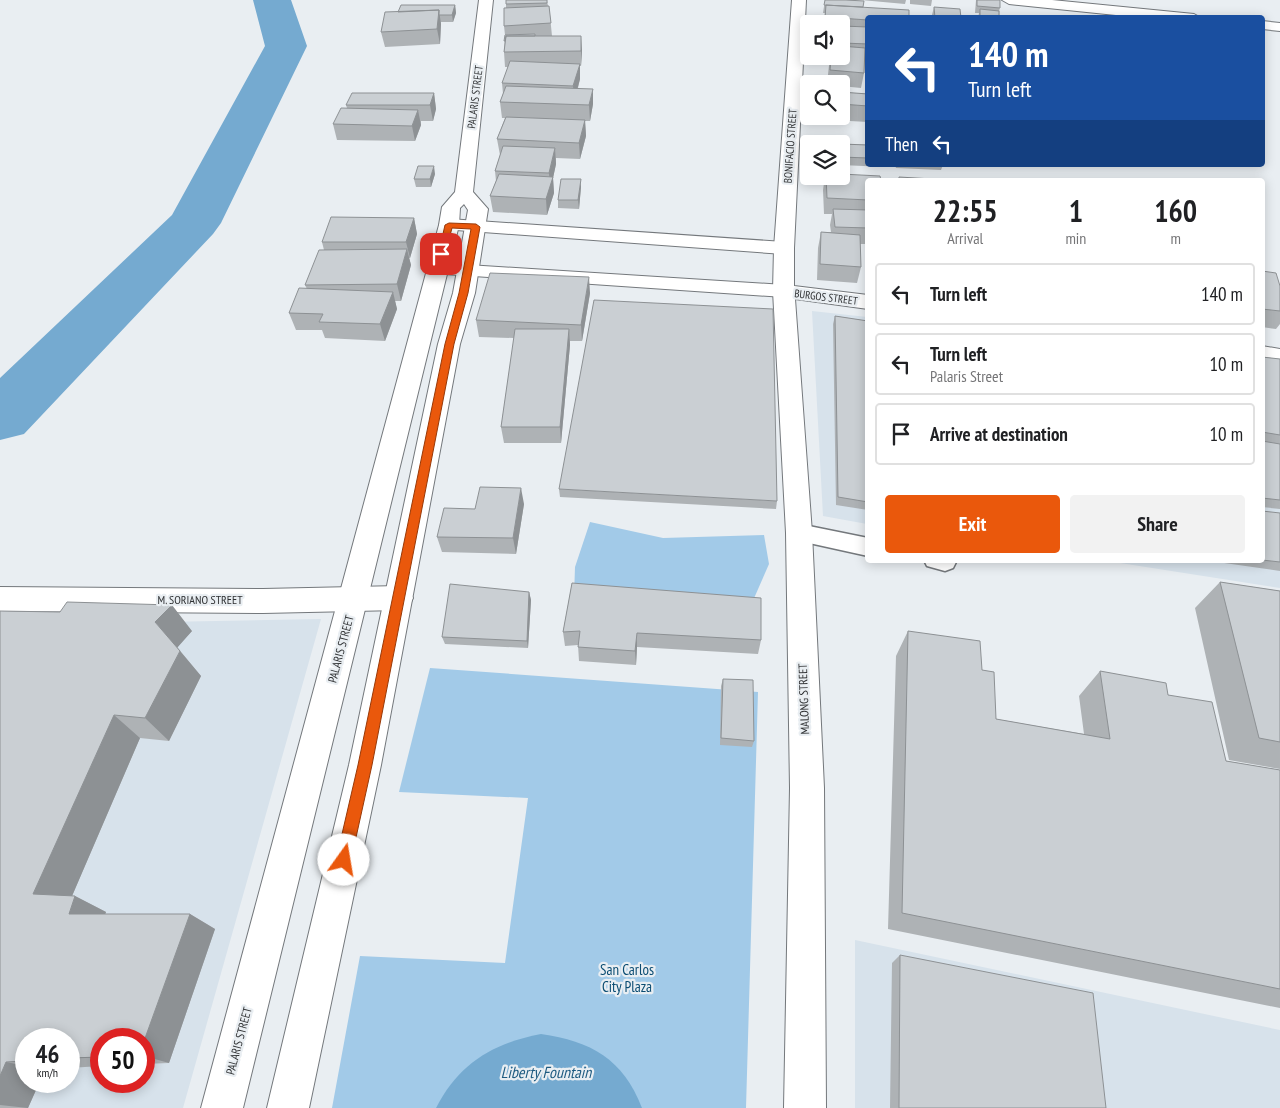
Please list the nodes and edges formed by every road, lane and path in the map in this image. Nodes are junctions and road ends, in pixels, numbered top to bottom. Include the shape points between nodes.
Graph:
1 (486, 0) edge
2 (799, 0) edge
3 (1010, 0) edge
4 (1163, 15) edge
5 (464, 193) junction
6 (462, 226) junction
7 (784, 248) junction
8 (437, 269) junction
9 (468, 270) junction
10 (784, 291) junction
11 (865, 302) edge
12 (1265, 354) edge
13 (1280, 356) edge
14 (799, 533) junction
15 (865, 545) edge
16 (399, 598) junction
17 (0, 599) edge
18 (354, 599) junction
19 (222, 1108) edge
20 (288, 1108) edge
21 (805, 1108) edge

1 - 5 street, PALARIS STREET
2 - 7 street, BONIFACIO STREET
3 - 4 street
5 - 6 street, PALARIS STREET via 451,207
5 - 6 street, PALARIS STREET via 478,209
6 - 7 street
6 - 8 street, PALARIS STREET
6 - 9 street, PALARIS STREET
7 - 10 street, BONIFACIO STREET
8 - 9 street, BURGOS STREET
8 - 18 street, PALARIS STREET
9 - 10 street, BURGOS STREET
9 - 16 street, PALARIS STREET via 449,344
10 - 11 street, BURGOS STREET
10 - 14 street, MALONG STREET
12 - 13 street
14 - 15 lane
14 - 21 street, MALONG STREET via 807,788
16 - 18 street, M. SORIANO STREET
16 - 20 street, PALARIS STREET
17 - 18 street, M. SORIANO STREET
18 - 19 street, PALARIS STREET

